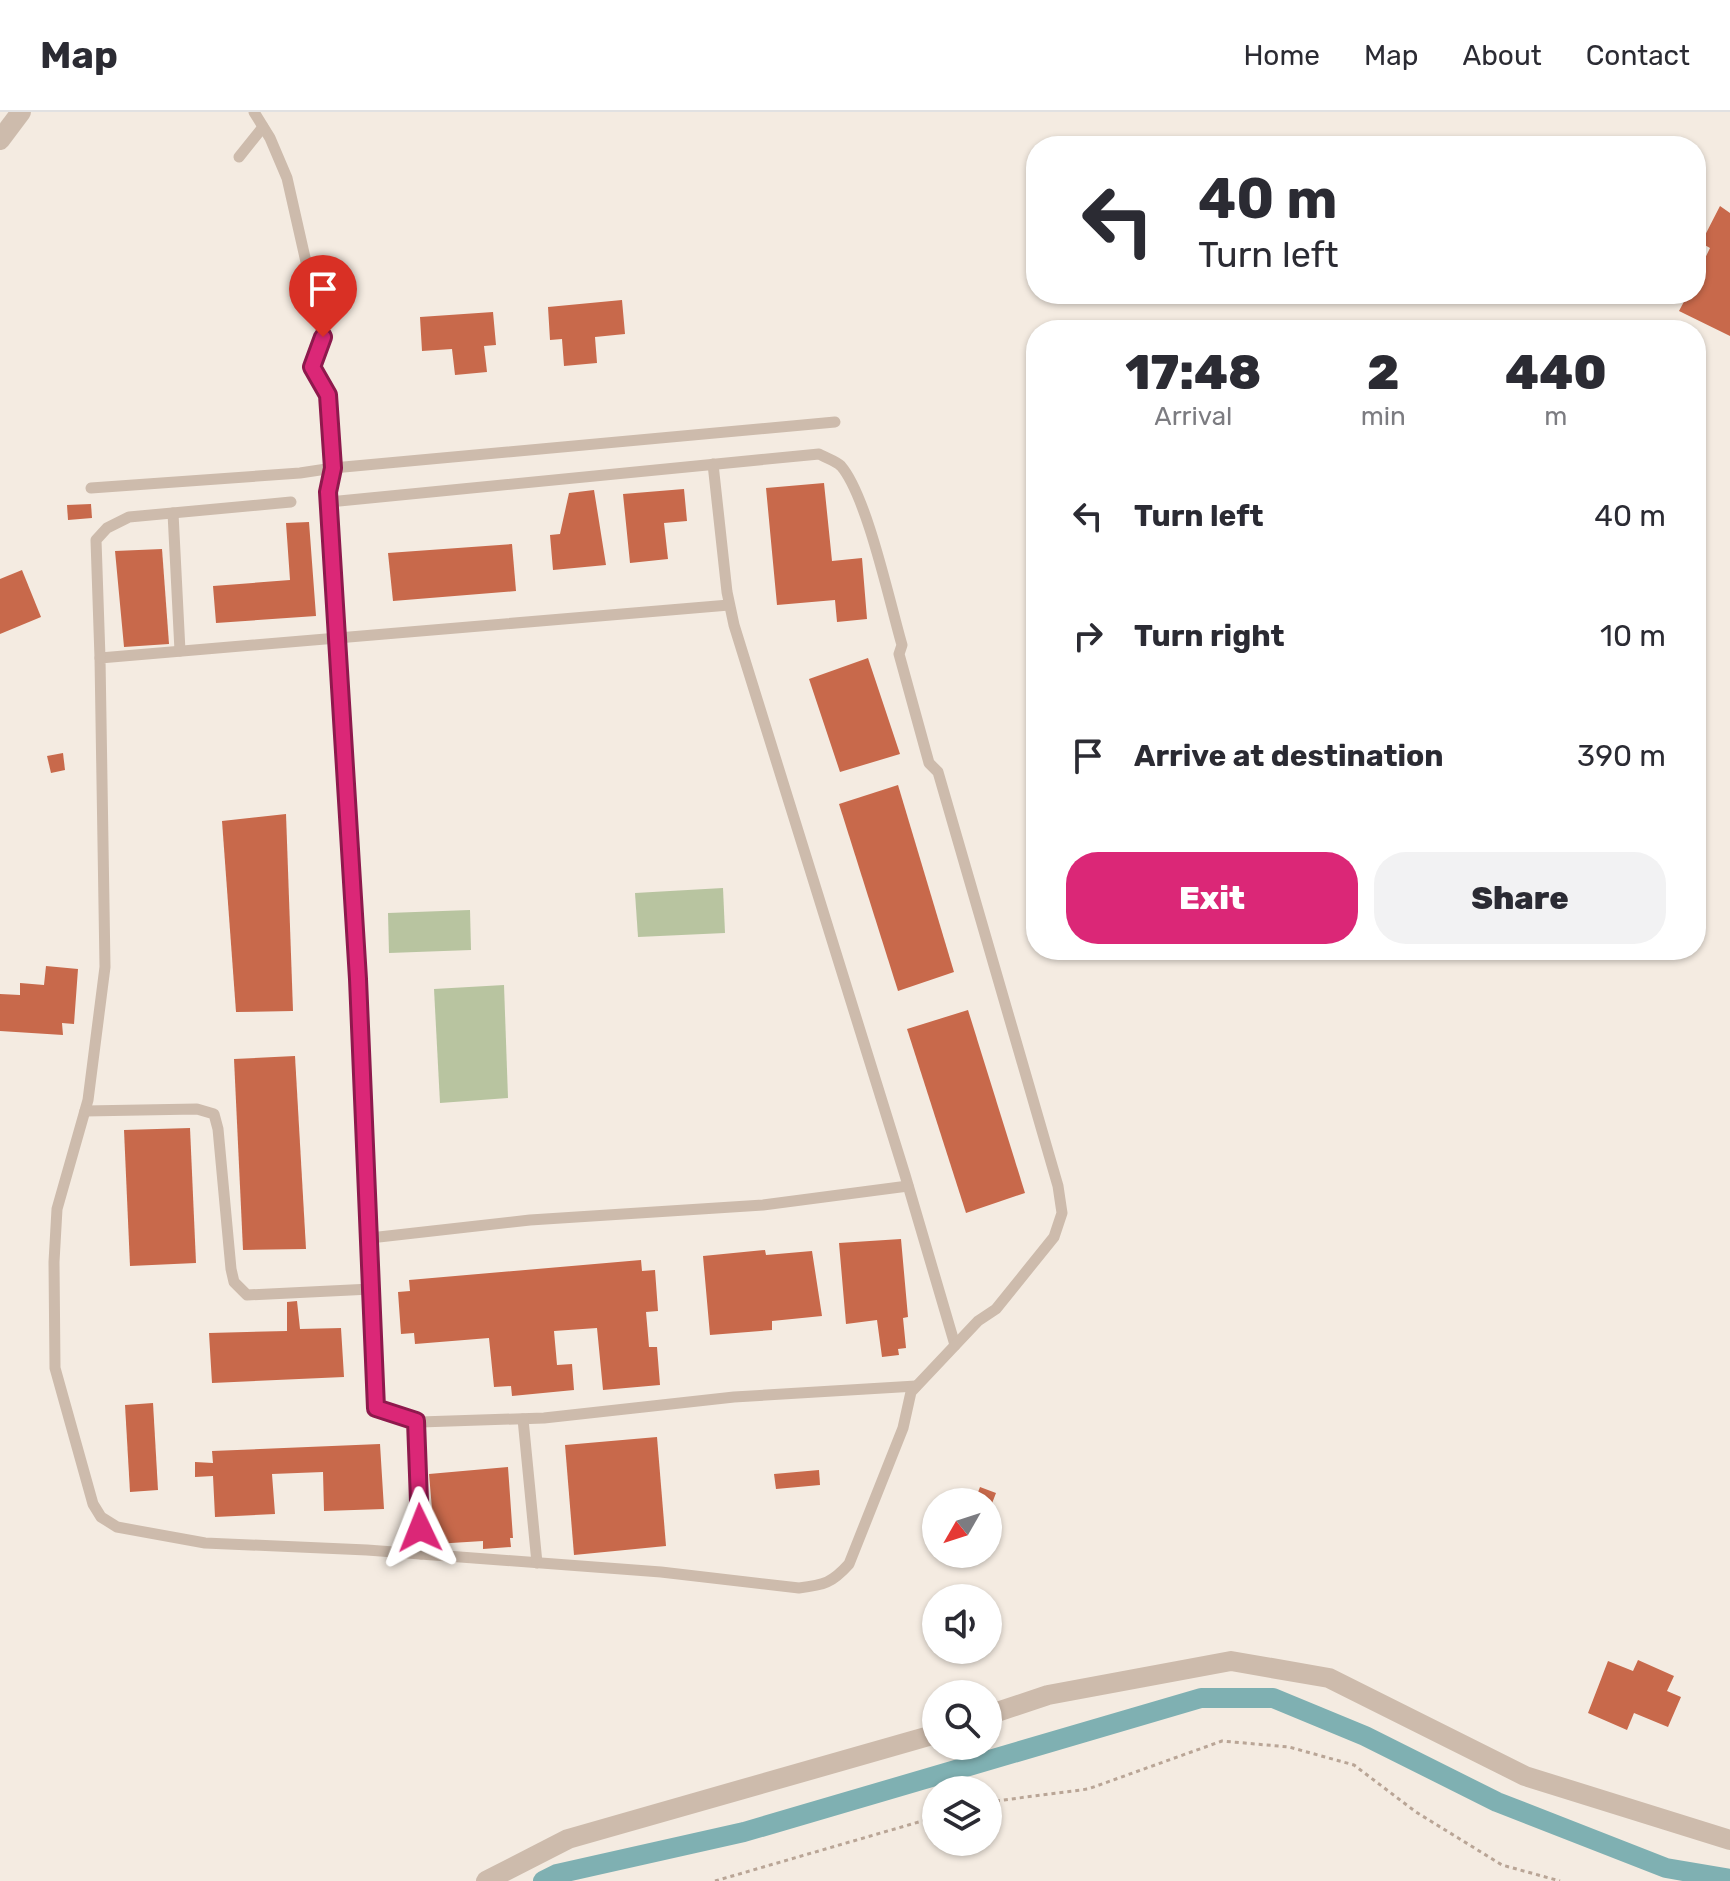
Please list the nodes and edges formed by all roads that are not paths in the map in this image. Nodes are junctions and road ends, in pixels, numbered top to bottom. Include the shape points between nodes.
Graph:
1 (21, 112) edge
2 (254, 112) edge
3 (263, 127) junction
4 (0, 140) edge
5 (239, 157) dead end
6 (835, 422) dead end
7 (713, 464) junction
8 (333, 468) junction
9 (91, 488) dead end
10 (291, 502) dead end
11 (329, 502) junction
12 (173, 513) junction
13 (729, 605) junction
14 (337, 638) junction
15 (180, 651) junction
16 (100, 658) junction
17 (85, 1111) junction
18 (908, 1186) junction
19 (370, 1238) junction
20 (371, 1289) junction
21 (955, 1345) junction
22 (916, 1386) junction
23 (523, 1419) junction
24 (416, 1421) junction
25 (421, 1554) junction
26 (537, 1563) junction
27 (1002, 1710) edge
28 (922, 1738) edge
29 (1730, 1840) edge
30 (486, 1881) edge

1 - 4 street
2 - 3 lane
3 - 5 lane
3 - 8 lane via 287,178 323,337 312,367 328,395
6 - 8 lane
7 - 11 lane
7 - 13 lane
7 - 21 lane via 819,454 840,465 854,487 902,645 899,654 929,763 938,772 963,853 1058,1186 1062,1213 1054,1237 996,1309
8 - 9 lane
8 - 11 lane
10 - 12 lane
11 - 14 lane
12 - 15 lane
12 - 16 lane via 129,517 96,540
13 - 14 lane
13 - 18 lane
14 - 15 lane
14 - 19 lane
15 - 16 lane
16 - 17 lane via 105,967
17 - 20 lane via 197,1109 214,1114 231,1269 234,1282 247,1295
17 - 25 lane via 57,1209 55,1368 101,1517 117,1527 205,1543
18 - 19 lane via 763,1205 530,1220
18 - 21 lane
19 - 20 lane
20 - 24 lane via 376,1408
21 - 22 lane
22 - 23 lane via 734,1397
22 - 26 lane via 849,1564 835,1580 799,1588
23 - 24 lane
23 - 26 lane
24 - 25 lane
25 - 26 lane
27 - 29 street via 1048,1695 1231,1661 1329,1678 1525,1776
28 - 30 street via 568,1839

